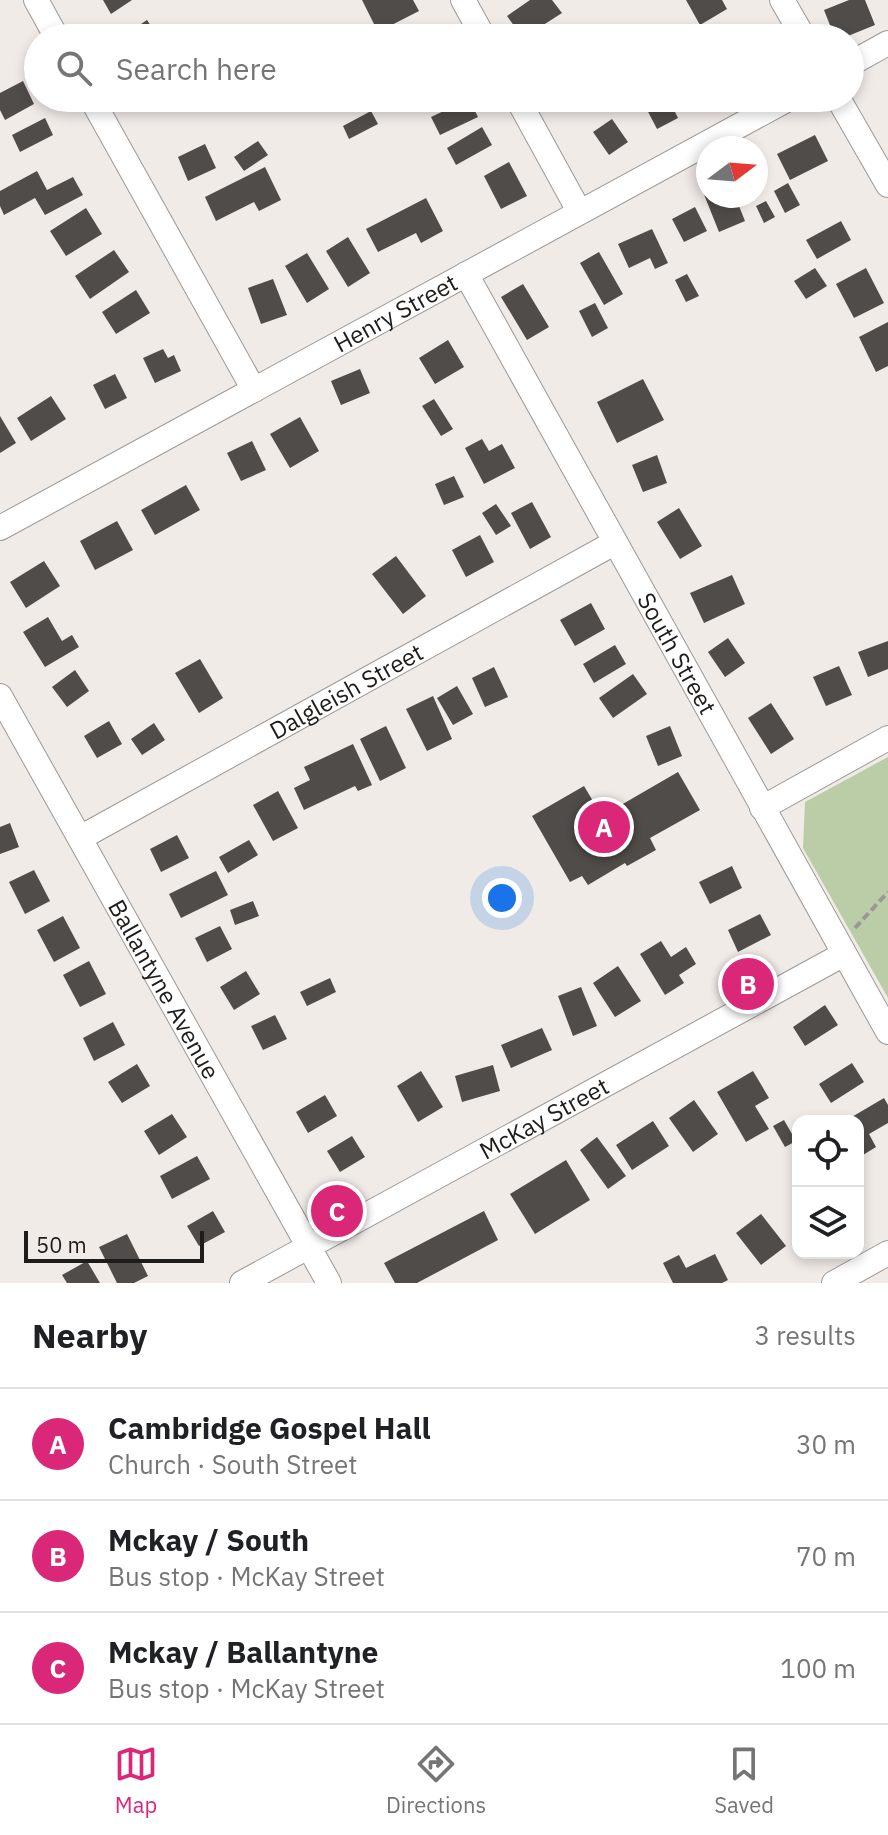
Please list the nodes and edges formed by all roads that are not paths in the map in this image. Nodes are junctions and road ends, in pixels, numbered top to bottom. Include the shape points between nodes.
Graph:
1 (36, 0) edge
2 (463, 0) edge
3 (782, 0) edge
4 (49, 24) edge
5 (476, 24) edge
6 (796, 24) edge
7 (888, 43) edge
8 (864, 56) edge
9 (99, 112) edge
10 (525, 112) edge
11 (764, 112) edge
12 (846, 112) edge
13 (888, 185) edge
14 (579, 211) junction
15 (466, 274) junction
16 (254, 390) junction
17 (0, 528) edge
18 (614, 543) junction
19 (0, 696) edge
20 (888, 738) edge
21 (762, 808) junction
22 (80, 838) junction
23 (844, 954) junction
24 (888, 1032) edge
25 (309, 1246) junction
26 (888, 1253) edge
27 (242, 1283) edge
28 (329, 1283) edge
29 (834, 1283) edge

1 - 4 street
2 - 5 street
3 - 6 street
7 - 8 street
9 - 16 street
10 - 14 street
11 - 14 street, Henry Street
12 - 13 street
14 - 15 street, Henry Street
15 - 16 street, Henry Street
15 - 18 street, South Street
16 - 17 street, Henry Street
18 - 21 street, South Street
18 - 22 street, Dalgleish Street
19 - 22 street, Ballantyne Avenue
20 - 21 street
21 - 23 street, South Street
22 - 25 street, Ballantyne Avenue
23 - 24 street, South Street
23 - 25 street, McKay Street
25 - 27 street, McKay Street
25 - 28 street, Ballantyne Avenue
26 - 29 street

